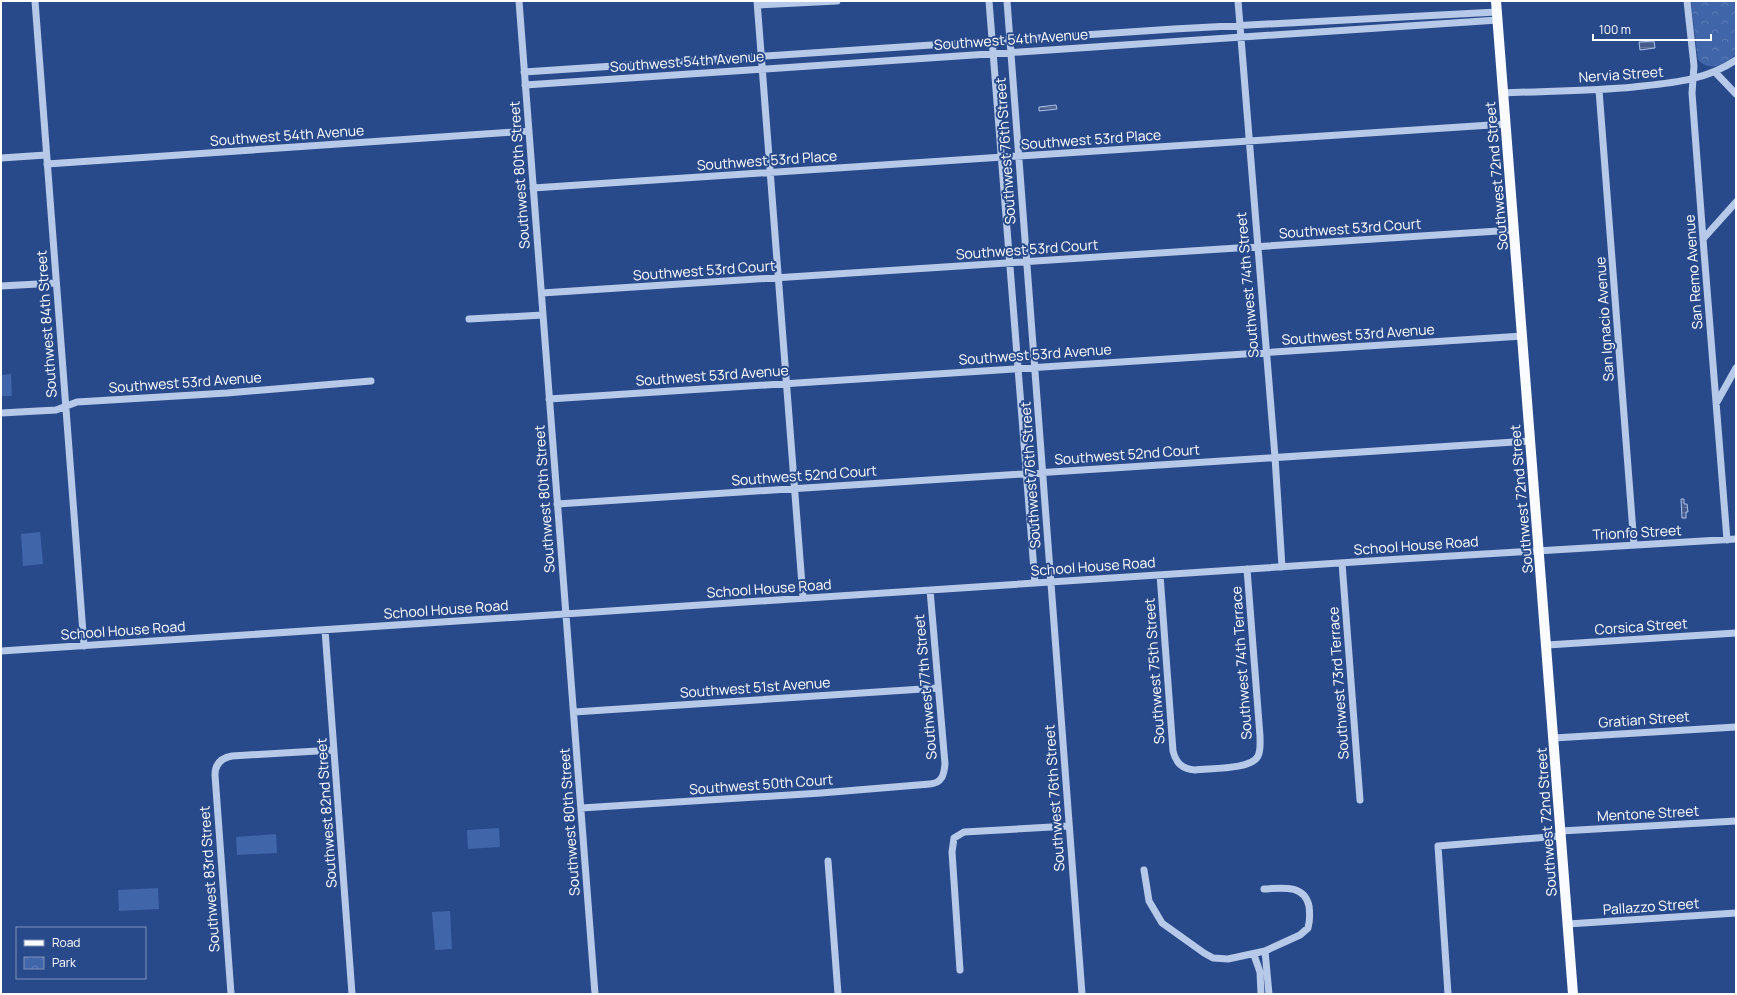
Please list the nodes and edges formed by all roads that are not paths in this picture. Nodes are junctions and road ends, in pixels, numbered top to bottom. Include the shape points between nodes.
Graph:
1 (35, 1) edge
2 (519, 1) edge
3 (837, 1) edge
4 (989, 1) edge
5 (1007, 1) edge
6 (1238, 1) edge
7 (1496, 1) edge
8 (1687, 1) edge
9 (757, 3) edge
10 (1497, 16) junction
11 (1240, 25) junction
12 (1241, 36) junction
13 (1010, 40) junction
14 (992, 41) junction
15 (1011, 52) junction
16 (993, 53) junction
17 (761, 57) junction
18 (1736, 60) edge
19 (762, 68) junction
20 (524, 72) junction
21 (1715, 72) junction
22 (1693, 79) junction
23 (525, 85) junction
24 (1600, 90) junction
25 (1503, 93) junction
26 (1736, 94) edge
27 (1506, 124) junction
28 (529, 131) junction
29 (1248, 142) junction
30 (46, 155) junction
31 (1019, 157) junction
32 (1, 158) edge
33 (1002, 158) junction
34 (47, 164) junction
35 (770, 173) junction
36 (533, 188) junction
37 (1736, 202) edge
38 (1514, 230) junction
39 (1703, 239) junction
40 (1257, 247) junction
41 (1026, 262) junction
42 (1010, 263) junction
43 (778, 278) junction
44 (56, 283) junction
45 (1, 286) edge
46 (542, 293) junction
47 (543, 315) junction
48 (469, 319) dead end
49 (1522, 336) junction
50 (1266, 353) junction
51 (1034, 367) junction
52 (1018, 368) junction
53 (1736, 368) edge
54 (371, 381) dead end
55 (787, 383) junction
56 (549, 399) junction
57 (1716, 403) junction
58 (66, 406) junction
59 (1, 413) edge
60 (1531, 441) junction
61 (1275, 458) junction
62 (1044, 472) junction
63 (1026, 474) junction
64 (794, 489) junction
65 (557, 504) junction
66 (1736, 539) edge
67 (1727, 540) junction
68 (1634, 545) junction
69 (1540, 551) junction
70 (1342, 563) junction
71 (1282, 567) junction
72 (1247, 569) junction
73 (1160, 575) junction
74 (1051, 582) junction
75 (1035, 583) junction
76 (930, 590) junction
77 (804, 598) junction
78 (566, 614) junction
79 (326, 630) junction
80 (1736, 633) edge
81 (1547, 645) junction
82 (84, 646) junction
83 (1, 651) edge
84 (938, 688) junction
85 (574, 712) junction
86 (1736, 727) edge
87 (1554, 738) junction
88 (334, 750) junction
89 (1179, 764) joint
90 (941, 780) joint
91 (1360, 800) dead end
92 (581, 808) junction
93 (1736, 821) edge
94 (1069, 826) junction
95 (1561, 834) junction
96 (828, 861) dead end
97 (1144, 870) dead end
98 (1264, 888) dead end
99 (1736, 913) edge
100 (1568, 924) junction
101 (1265, 951) junction
102 (1254, 955) junction
103 (960, 970) dead end
104 (1265, 984) junction
105 (231, 994) edge
106 (352, 994) edge
107 (595, 994) edge
108 (838, 994) edge
109 (1082, 994) edge
110 (1262, 994) edge
111 (1269, 994) edge
112 (1448, 994) edge
113 (1573, 994) edge

1 - 30 street, Southwest 84th Street
2 - 20 street, Southwest 80th Street
3 - 9 street via 770,5
4 - 14 street, Southwest 76th Street
5 - 13 street, Southwest 76th Street
6 - 11 street, Southwest 74th Street
7 - 10 main road, Southwest 72nd Street
8 - 22 street, San Remo Avenue
9 - 17 street
10 - 11 street, Southwest 54th Avenue
10 - 12 street, Southwest 54th Avenue
10 - 25 main road, Southwest 72nd Street
11 - 12 street, Southwest 74th Street
11 - 13 street, Southwest 54th Avenue
12 - 15 street, Southwest 54th Avenue
12 - 29 street, Southwest 74th Street
13 - 14 street, Southwest 54th Avenue
13 - 15 street, Southwest 76th Street
14 - 16 street, Southwest 76th Street
14 - 17 street, Southwest 54th Avenue
15 - 16 street, Southwest 54th Avenue
15 - 31 street, Southwest 76th Street
16 - 19 street, Southwest 54th Avenue
16 - 33 street, Southwest 76th Street
17 - 19 street
17 - 20 street, Southwest 54th Avenue
18 - 21 street, Nervia Street
19 - 23 street, Southwest 54th Avenue
19 - 35 street
20 - 23 street, Southwest 80th Street
21 - 22 street, Nervia Street
21 - 26 street
22 - 24 street, Nervia Street
22 - 39 street, San Remo Avenue
23 - 28 street, Southwest 80th Street
24 - 25 street, Nervia Street
24 - 68 street, San Ignacio Avenue
25 - 27 main road, Southwest 72nd Street
27 - 29 street, Southwest 53rd Place
27 - 38 main road, Southwest 72nd Street
28 - 34 street, Southwest 54th Avenue
28 - 36 street, Southwest 80th Street
29 - 31 street, Southwest 53rd Place
29 - 40 street, Southwest 74th Street
30 - 32 street
30 - 34 street, Southwest 84th Street
31 - 33 street, Southwest 53rd Place
31 - 41 street, Southwest 76th Street
33 - 35 street, Southwest 53rd Place
33 - 42 street, Southwest 76th Street
34 - 44 street, Southwest 84th Street
35 - 36 street, Southwest 53rd Place
35 - 43 street
36 - 46 street, Southwest 80th Street
37 - 39 street
38 - 40 street, Southwest 53rd Court
38 - 49 main road, Southwest 72nd Street
39 - 57 street, San Remo Avenue
40 - 41 street, Southwest 53rd Court
40 - 50 street, Southwest 74th Street
41 - 42 street, Southwest 53rd Court
41 - 51 street, Southwest 76th Street
42 - 43 street, Southwest 53rd Court
42 - 52 street, Southwest 76th Street
43 - 46 street, Southwest 53rd Court
43 - 55 street
44 - 45 street
44 - 58 street, Southwest 84th Street
46 - 47 street, Southwest 80th Street
47 - 48 street
47 - 56 street, Southwest 80th Street
49 - 50 street, Southwest 53rd Avenue
49 - 60 main road, Southwest 72nd Street
50 - 51 street, Southwest 53rd Avenue
50 - 61 street, Southwest 74th Street
51 - 52 street, Southwest 53rd Avenue
51 - 62 street, Southwest 76th Street
52 - 55 street, Southwest 53rd Avenue
52 - 63 street, Southwest 76th Street
53 - 57 street
54 - 58 street, Southwest 53rd Avenue via 77,402
55 - 56 street, Southwest 53rd Avenue
55 - 64 street
56 - 65 street, Southwest 80th Street
57 - 67 street, San Remo Avenue
58 - 59 street, Southwest 53rd Avenue via 56,410
58 - 82 street, Southwest 84th Street
60 - 61 street, Southwest 52nd Court
60 - 69 main road, Southwest 72nd Street
61 - 62 street, Southwest 52nd Court
61 - 71 street, Southwest 74th Street
62 - 63 street, Southwest 52nd Court
62 - 74 street, Southwest 76th Street
63 - 64 street, Southwest 52nd Court
63 - 75 street, Southwest 76th Street
64 - 65 street, Southwest 52nd Court
64 - 77 street
65 - 78 street, Southwest 80th Street
66 - 67 street, Trionfo Street
67 - 68 street, Trionfo Street
68 - 69 street, Trionfo Street
69 - 70 street, School House Road
69 - 81 main road, Southwest 72nd Street
70 - 71 street, School House Road
70 - 91 street, Southwest 73rd Terrace
71 - 72 street, School House Road
72 - 73 street, School House Road
72 - 89 street, Southwest 74th Terrace via 1260,736 1258,756 1247,765 1195,770
73 - 74 street, School House Road
73 - 89 street, Southwest 75th Street via 1174,756
74 - 75 street, School House Road
74 - 94 street, Southwest 76th Street
75 - 76 street, School House Road
76 - 77 street, School House Road
76 - 84 street, Southwest 77th Street
77 - 78 street, School House Road
78 - 79 street, School House Road
78 - 85 street, Southwest 80th Street
79 - 82 street, School House Road
79 - 88 street, Southwest 82nd Street
80 - 81 street, Corsica Street
81 - 87 main road, Southwest 72nd Street
82 - 83 street, School House Road
84 - 85 street, Southwest 51st Avenue
84 - 90 street, Southwest 77th Street via 945,764
85 - 92 street, Southwest 80th Street
86 - 87 street, Gratian Street
87 - 95 main road, Southwest 72nd Street
88 - 105 street, Southwest 83rd Street via 232,756 219,762 216,767
88 - 106 street, Southwest 82nd Street
90 - 92 street, Southwest 50th Court via 930,784 822,793
92 - 107 street, Southwest 80th Street
93 - 95 street, Mentone Street
94 - 103 street via 964,832 954,838 952,852
94 - 109 street, Southwest 76th Street
95 - 100 main road, Southwest 72nd Street
95 - 112 street, Mentone Street via 1438,846
96 - 108 street
97 - 102 street via 1148,896 1154,911 1166,927 1206,955 1217,959
98 - 101 street via 1299,890 1306,898 1309,908 1306,930
99 - 100 street, Pallazzo Street
100 - 113 main road, Southwest 72nd Street
101 - 102 street
101 - 104 street
102 - 104 street
104 - 110 street
104 - 111 street

